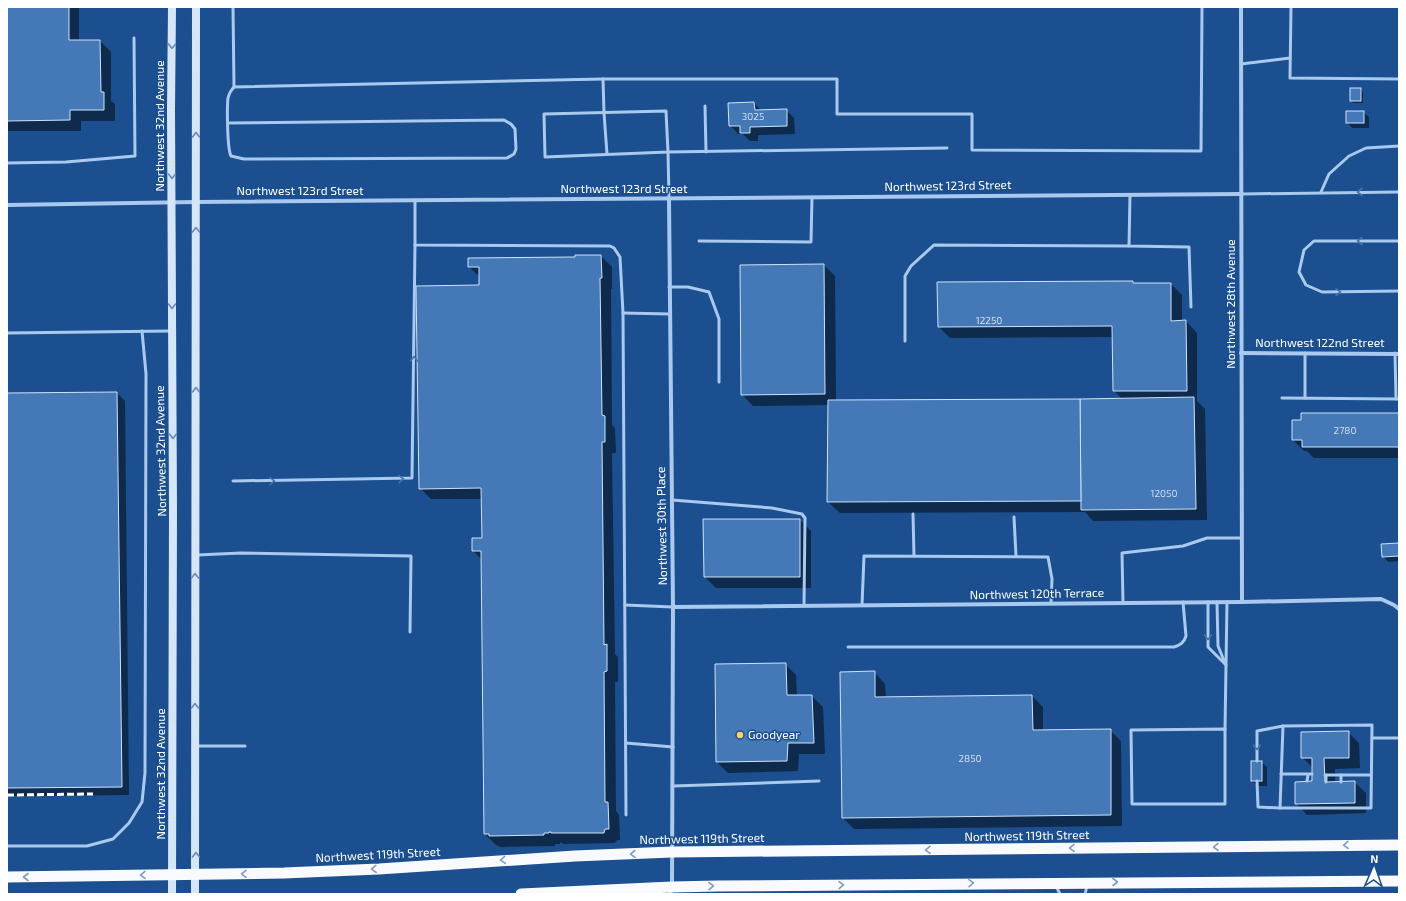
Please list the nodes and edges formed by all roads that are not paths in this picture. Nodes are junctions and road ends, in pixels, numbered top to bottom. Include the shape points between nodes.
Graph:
1 (172, 7) edge
2 (196, 7) edge
3 (233, 7) edge
4 (1202, 7) edge
5 (1241, 7) edge
6 (1291, 7) edge
7 (134, 38) dead end
8 (1290, 58) junction
9 (1241, 64) junction
10 (603, 79) junction
11 (1399, 79) edge
12 (234, 86) junction
13 (705, 106) dead end
14 (604, 113) junction
15 (228, 123) junction
16 (1399, 146) edge
17 (948, 148) dead end
18 (668, 152) junction
19 (706, 152) junction
20 (607, 154) junction
21 (7, 163) edge
22 (1321, 192) junction
23 (1399, 192) edge
24 (1242, 194) junction
25 (1130, 195) junction
26 (812, 197) junction
27 (669, 199) junction
28 (415, 200) junction
29 (172, 202) junction
30 (196, 202) junction
31 (7, 205) edge
32 (699, 241) dead end
33 (1399, 241) edge
34 (415, 245) junction
35 (1129, 246) junction
36 (670, 287) junction
37 (1399, 291) edge
38 (1191, 307) dead end
39 (622, 314) junction
40 (670, 314) junction
41 (142, 331) junction
42 (172, 331) junction
43 (7, 333) edge
44 (905, 341) dead end
45 (1241, 353) junction
46 (1305, 353) junction
47 (1397, 354) edge
48 (719, 382) dead end
49 (1282, 398) dead end
50 (1305, 398) junction
51 (1397, 399) edge
52 (232, 481) dead end
53 (672, 500) junction
54 (913, 514) dead end
55 (1014, 517) dead end
56 (1241, 538) junction
57 (195, 555) junction
58 (914, 556) junction
59 (1016, 556) junction
60 (1183, 602) junction
61 (1208, 602) junction
62 (1217, 602) junction
63 (1227, 602) junction
64 (1242, 602) junction
65 (1123, 603) junction
66 (1051, 604) junction
67 (625, 605) junction
68 (804, 605) junction
69 (862, 605) junction
70 (673, 607) junction
71 (1399, 609) edge
72 (410, 632) dead end
73 (848, 647) dead end
74 (1226, 665) junction
75 (1283, 726) junction
76 (1225, 729) junction
77 (1372, 738) junction
78 (1399, 738) edge
79 (626, 743) junction
80 (195, 746) junction
81 (245, 746) dead end
82 (673, 747) junction
83 (1256, 761) dead end
84 (1281, 774) junction
85 (1308, 774) junction
86 (1312, 774) dead end
87 (1341, 775) junction
88 (1371, 775) junction
89 (819, 781) dead end
90 (1257, 781) dead end
91 (1307, 782) dead end
92 (1326, 782) dead end
93 (1341, 782) dead end
94 (672, 786) junction
95 (1326, 803) dead end
96 (1341, 803) dead end
97 (1308, 804) dead end
98 (1280, 808) junction
99 (1308, 808) junction
100 (1326, 808) junction
101 (1342, 808) junction
102 (626, 815) dead end
103 (1399, 845) edge
104 (7, 846) edge
105 (672, 852) junction
106 (172, 874) junction
107 (196, 874) junction
108 (7, 877) edge
109 (1399, 881) edge
110 (1088, 882) junction
111 (1054, 883) junction
112 (672, 892) edge
113 (172, 894) edge
114 (195, 894) edge
115 (521, 894) edge
116 (1060, 894) edge
117 (1085, 894) edge

1 -> 29 main road, Northwest 32nd Avenue
30 -> 2 main road
3 - 12 lane
4 - 10 lane via 1201,151 972,150 972,114 837,114 837,79
5 - 9 street, Northwest 28th Avenue
6 - 8 lane
7 - 21 lane via 134,156 66,162
8 - 9 lane
8 - 11 lane via 1290,78
9 - 24 street, Northwest 28th Avenue
10 - 12 lane
10 - 14 lane
12 - 15 lane via 228,99
13 - 19 lane
14 - 18 lane via 666,111
14 - 20 lane
14 - 20 lane via 544,114 546,157
15 - 15 lane via 228,151 231,156 244,159 507,158 514,154 516,149 515,129 504,120
16 - 22 lane via 1366,148 1350,156 1329,174
17 - 19 lane
18 - 19 lane
18 - 20 lane
18 - 27 lane
23 -> 22 lane
22 - 24 lane
24 - 25 street, Northwest 123rd Street
24 - 45 street, Northwest 28th Avenue
25 - 26 street, Northwest 123rd Street
25 - 35 lane
26 - 27 street, Northwest 123rd Street
26 - 32 lane via 811,242
27 - 28 street, Northwest 123rd Street
27 - 36 street, Northwest 30th Place
28 - 30 street, Northwest 123rd Street
28 - 34 lane
29 - 30 street, Northwest 123rd Street
29 - 31 street, Northwest 123rd Street
29 -> 42 main road, Northwest 32nd Avenue
57 -> 30 main road
33 -> 37 lane via 1314,241 1304,250 1299,272 1306,286 1322,292
34 - 39 lane via 610,246 620,257
52 -> 34 lane via 412,478
35 - 38 lane via 1189,247
35 - 44 lane via 934,245 911,266 905,276
36 - 40 street, Northwest 30th Place
36 - 48 lane via 688,286 709,292 719,319
39 - 40 lane
39 - 67 lane
40 - 53 street, Northwest 30th Place
41 - 42 lane
41 - 43 lane
41 - 104 lane via 146,382 145,772 142,802 129,823 113,839 87,846
42 -> 106 main road, Northwest 32nd Avenue
45 - 46 street, Northwest 122nd Street
45 - 56 street, Northwest 28th Avenue
46 - 47 street, Northwest 122nd Street
46 - 50 lane
47 - 51 lane
49 - 50 lane
50 - 51 lane
53 - 68 lane via 772,508 802,514 805,518
53 - 70 street, Northwest 30th Place
54 - 58 lane
55 - 59 lane
56 - 64 street, Northwest 28th Avenue
56 - 65 lane via 1207,538 1183,546 1122,553
57 - 72 lane via 241,553 411,556
80 -> 57 main road
58 - 59 lane
58 - 69 lane via 864,556
59 - 66 lane via 1048,557 1052,579
60 - 61 street, Northwest 120th Terrace
60 - 65 street, Northwest 120th Terrace
60 - 73 lane via 1186,636 1185,641 1174,647
61 - 62 street, Northwest 120th Terrace
61 -> 74 lane via 1208,647
62 - 63 street, Northwest 120th Terrace
62 - 74 lane via 1218,646
63 - 64 street, Northwest 120th Terrace
63 - 74 lane
64 - 71 street, Northwest 120th Terrace via 1381,599
65 - 66 street, Northwest 120th Terrace
66 - 69 street, Northwest 120th Terrace
67 - 70 lane
67 - 79 lane
68 - 69 street, Northwest 120th Terrace
68 - 70 street, Northwest 120th Terrace
70 - 82 street, Northwest 30th Place
74 - 76 lane
75 - 77 lane via 1372,725
75 -> 83 lane via 1257,731
75 - 84 lane
76 - 76 lane via 1131,730 1132,804 1225,804
77 - 78 lane
77 - 88 lane
79 - 82 lane
79 - 102 lane
80 - 81 lane
107 -> 80 main road
82 - 94 street, Northwest 30th Place
84 - 85 lane
84 - 98 lane
85 - 86 lane
85 - 91 lane
87 - 88 lane
87 - 92 lane via 1325,775
87 - 93 lane
88 - 101 lane via 1371,808
89 - 94 lane
90 - 98 lane via 1258,807
94 - 105 street, Northwest 30th Place
95 - 100 lane
96 - 101 lane
97 - 99 lane
98 - 99 lane
99 - 100 lane
100 - 101 lane
103 -> 105 highway, Northwest 119th Street
105 -> 107 highway, Northwest 119th Street via 378,869
105 - 112 street, Northwest 30th Place
106 - 107 highway, Northwest 119th Street
106 -> 108 highway, Northwest 119th Street
106 - 113 main road, Northwest 32nd Avenue
107 - 114 main road
110 -> 109 highway
110 - 111 highway
110 - 117 lane
112 -> 111 highway
111 - 116 lane
112 - 115 highway

